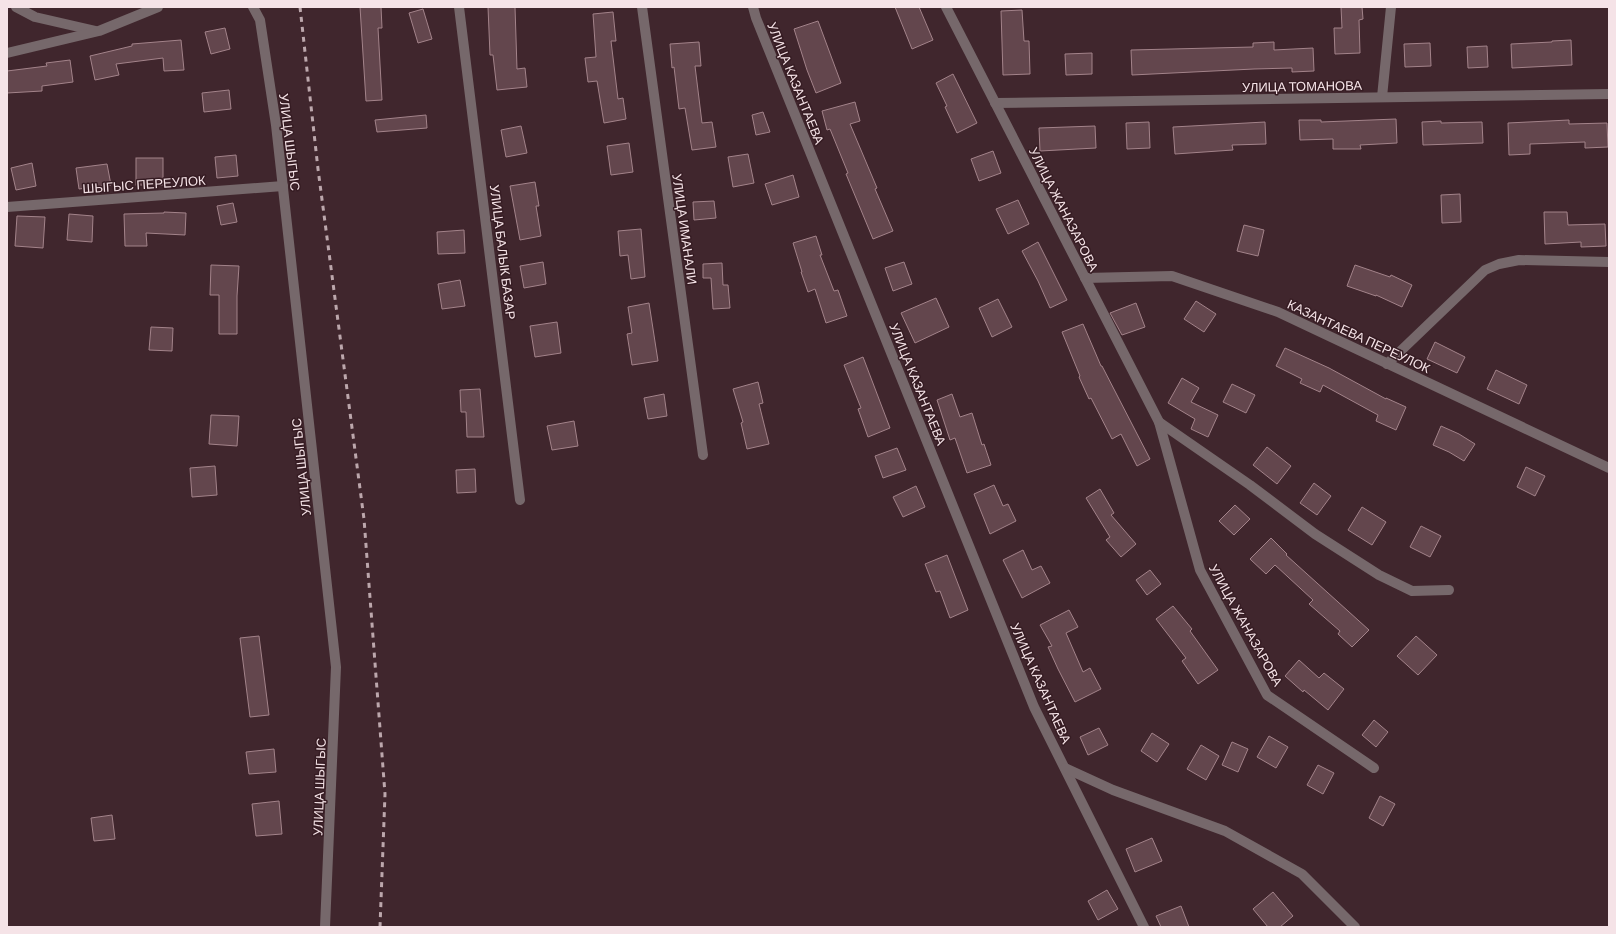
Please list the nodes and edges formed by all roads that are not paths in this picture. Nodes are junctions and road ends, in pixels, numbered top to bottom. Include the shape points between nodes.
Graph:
1 (16, 7) edge
2 (158, 7) edge
3 (253, 7) edge
4 (459, 7) edge
5 (642, 7) edge
6 (753, 7) edge
7 (946, 7) edge
8 (1391, 7) edge
9 (99, 31) junction
10 (7, 53) edge
11 (1609, 94) edge
12 (1382, 97) junction
13 (995, 103) junction
14 (283, 186) junction
15 (7, 207) edge
16 (1609, 262) edge
17 (1085, 278) junction
18 (1387, 364) junction
19 (1159, 422) junction
20 (703, 455) dead end
21 (1609, 468) edge
22 (520, 500) dead end
23 (1449, 590) dead end
24 (1064, 768) junction
25 (1374, 768) dead end
26 (325, 927) edge
27 (1144, 927) edge
28 (1355, 927) edge

1 - 9 street via 35,17
2 - 9 street
3 - 14 street, УЛИЦА ШЫГЫС via 260,20
4 - 22 street, УЛИЦА БАЛЫК БАЗАР
5 - 20 street, УЛИЦА ИМАНАЛИ
6 - 24 street, УЛИЦА КАЗАНТАЕВА via 1034,707
7 - 13 street, УЛИЦА ЖАНАЗАРОВА
8 - 12 street
9 - 10 street
11 - 12 street, УЛИЦА ТОМАНОВА
12 - 13 street, УЛИЦА ТОМАНОВА
13 - 17 street, УЛИЦА ЖАНАЗАРОВА
14 - 15 street, ШЫГЫС ПЕРЕУЛОК
14 - 26 street, УЛИЦА ШЫГЫС via 336,667
16 - 18 street via 1519,260 1485,270
17 - 18 street, КАЗАНТАЕВА ПЕРЕУЛОК via 1172,276 1278,312
17 - 19 street, УЛИЦА ЖАНАЗАРОВА
18 - 21 street, КАЗАНТАЕВА ПЕРЕУЛОК
19 - 23 street, УЛИЦА ЖАНАЗАРОВА via 1315,534 1379,576 1412,591
19 - 25 street, УЛИЦА ЖАНАЗАРОВА via 1200,570 1267,695
24 - 27 street, УЛИЦА КАЗАНТАЕВА
24 - 28 street via 1113,790 1226,831 1302,874

